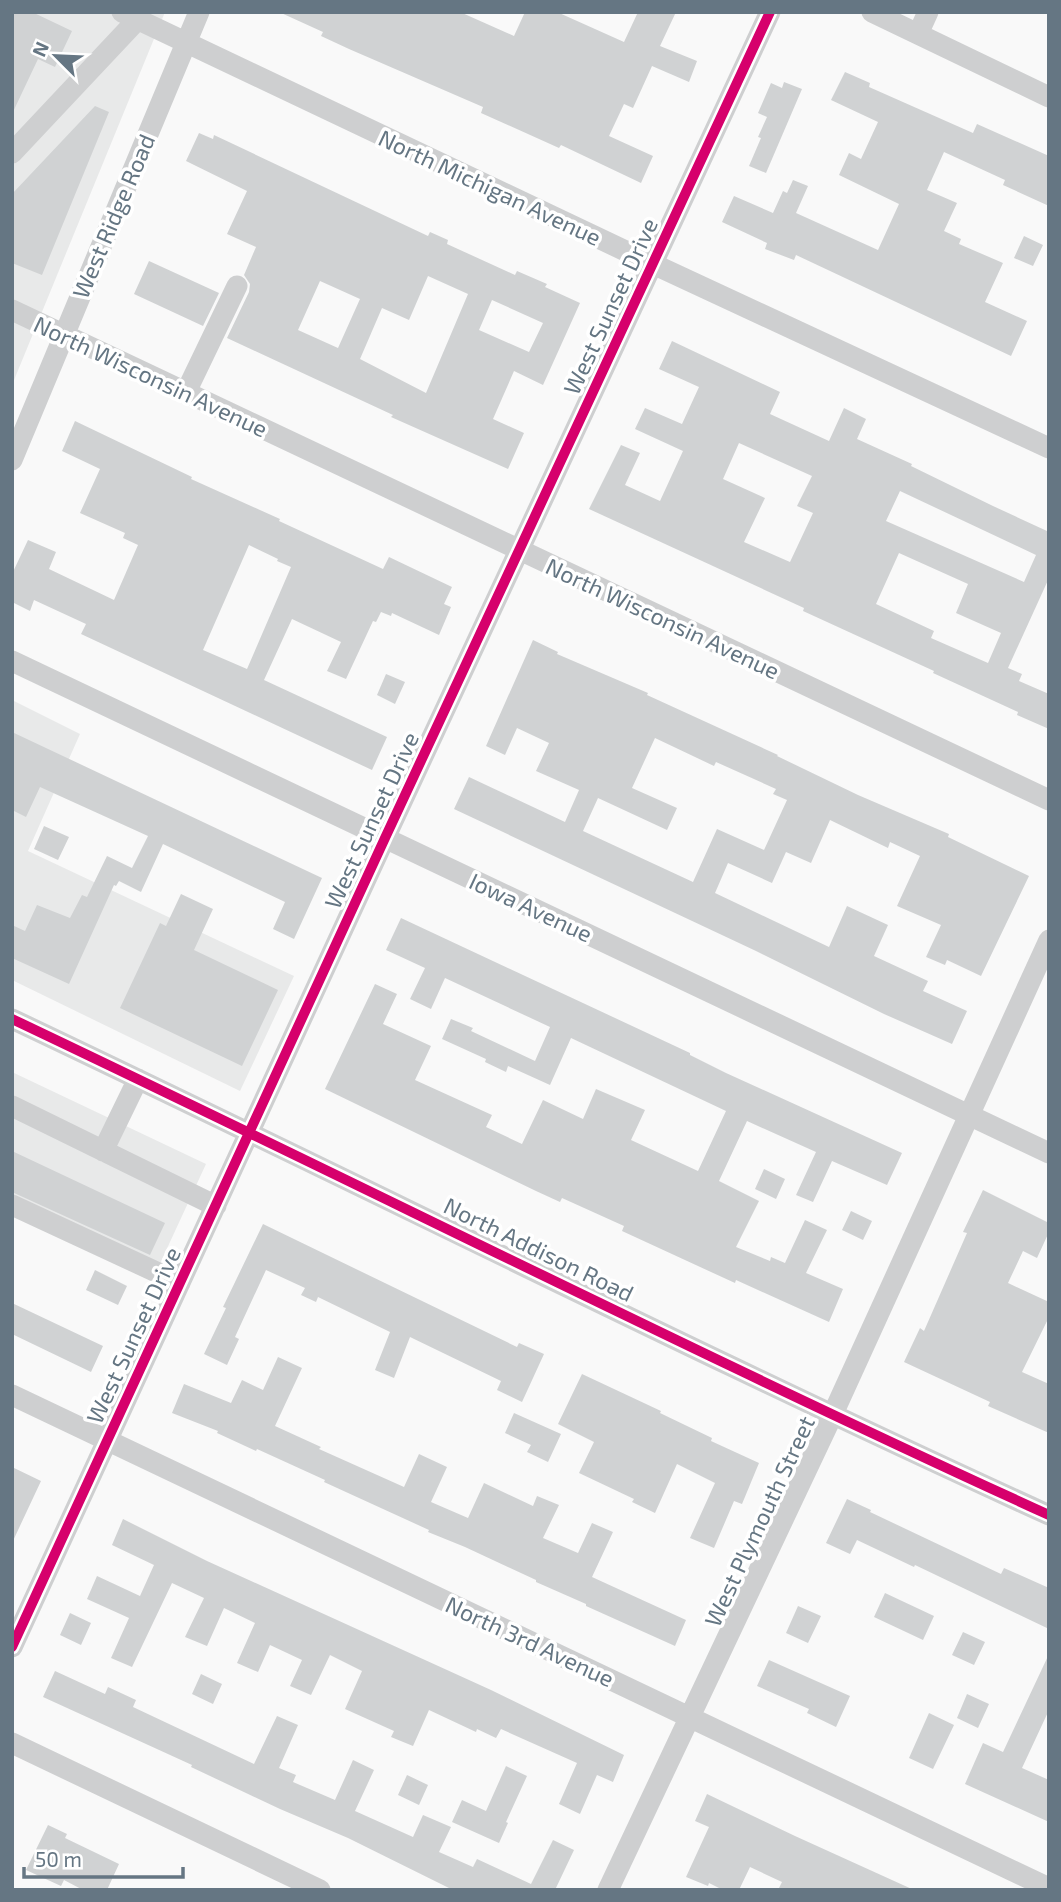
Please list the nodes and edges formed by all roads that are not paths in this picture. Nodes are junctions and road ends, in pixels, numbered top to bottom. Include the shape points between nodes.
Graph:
1 (199, 12) edge
2 (770, 12) edge
3 (872, 12) edge
4 (928, 12) edge
5 (130, 16) edge
6 (918, 34) junction
7 (186, 43) junction
8 (1049, 97) edge
9 (12, 153) edge
10 (653, 264) junction
11 (237, 286) dead end
12 (12, 310) edge
13 (64, 335) junction
14 (186, 392) junction
15 (1049, 448) edge
16 (12, 460) edge
17 (520, 550) junction
18 (12, 661) edge
19 (1049, 800) edge
20 (385, 838) junction
21 (1049, 940) edge
22 (12, 1019) edge
23 (138, 1079) junction
24 (12, 1106) edge
25 (968, 1114) junction
26 (251, 1132) junction
27 (103, 1151) junction
28 (1049, 1153) edge
29 (12, 1205) edge
30 (216, 1206) junction
31 (180, 1283) junction
32 (12, 1395) edge
33 (832, 1416) junction
34 (108, 1440) junction
35 (1049, 1514) edge
36 (12, 1647) edge
37 (689, 1717) junction
38 (12, 1743) edge
39 (1049, 1888) edge
40 (320, 1890) edge
41 (608, 1890) edge

1 - 7 street, West Ridge Road
2 - 10 street, West Sunset Drive
3 - 6 street
4 - 6 street
5 - 7 street, North Michigan Avenue
5 - 9 street
6 - 8 street
7 - 10 street, North Michigan Avenue
7 - 13 street, West Ridge Road
10 - 15 street, North Michigan Avenue
10 - 17 street, West Sunset Drive
11 - 14 street
12 - 13 street, North Wisconsin Avenue
13 - 14 street, North Wisconsin Avenue
13 - 16 street, West Ridge Road
14 - 17 street, North Wisconsin Avenue
17 - 19 street, North Wisconsin Avenue
17 - 20 street, West Sunset Drive
18 - 20 street, Iowa Avenue
20 - 25 street, Iowa Avenue
20 - 26 street, West Sunset Drive
21 - 25 street, West Plymouth Street
22 - 23 street, North Addison Road
23 - 26 street, North Addison Road
23 - 27 street
24 - 27 street
25 - 28 street, Iowa Avenue
25 - 33 street, West Plymouth Street
26 - 30 street, West Sunset Drive
26 - 33 street, North Addison Road
27 - 30 street
29 - 31 street
30 - 31 street, West Sunset Drive
31 - 34 street, West Sunset Drive
32 - 34 street, North 3rd Avenue
33 - 35 street, North Addison Road
33 - 37 street, West Plymouth Street
34 - 36 street, West Sunset Drive
34 - 37 street, North 3rd Avenue
37 - 39 street, North 3rd Avenue
37 - 41 street, West Plymouth Street
38 - 40 street

